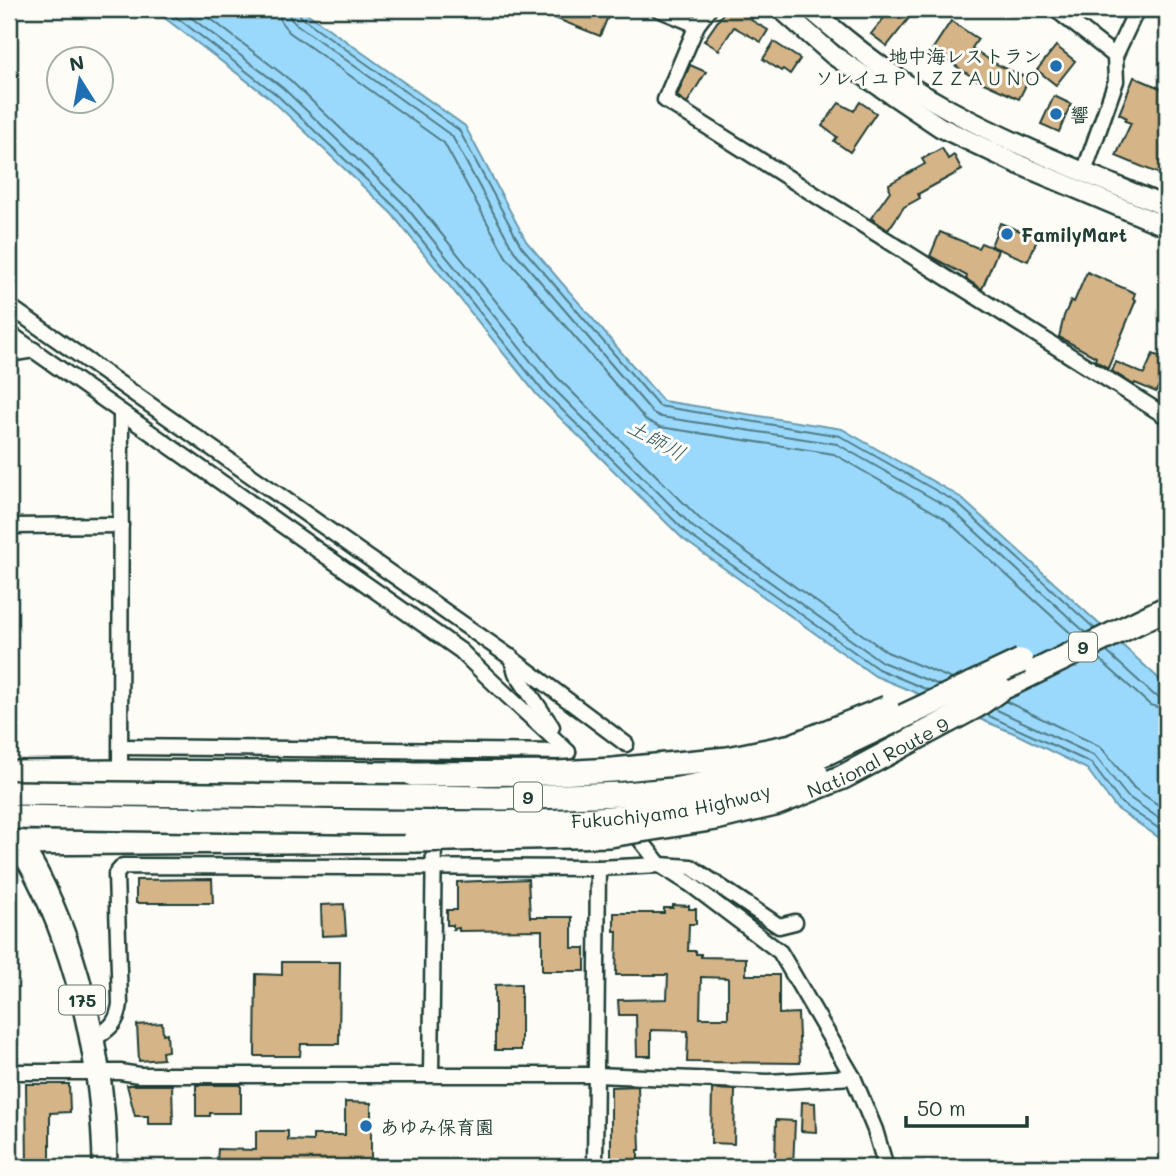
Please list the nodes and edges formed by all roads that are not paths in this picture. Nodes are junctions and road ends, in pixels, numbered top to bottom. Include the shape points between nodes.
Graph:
1 (658, 9) edge
2 (709, 9) edge
3 (781, 9) edge
4 (810, 9) edge
5 (1055, 9) edge
6 (1137, 9) edge
7 (697, 25) junction
8 (1115, 56) junction
9 (1084, 172) junction
10 (1167, 207) edge
11 (1167, 228) edge
12 (9, 306) edge
13 (9, 333) edge
14 (34, 350) junction
15 (9, 354) edge
16 (121, 414) junction
17 (1167, 417) edge
18 (121, 524) junction
19 (9, 526) edge
20 (1167, 593) edge
21 (1167, 608) edge
22 (510, 657) junction
23 (1021, 662) junction
24 (1000, 689) junction
25 (626, 744) dead end
26 (121, 747) junction
27 (435, 751) junction
28 (568, 752) junction
29 (120, 772) junction
30 (9, 773) edge
31 (9, 793) edge
32 (9, 817) edge
33 (12, 837) edge
34 (660, 865) junction
35 (434, 868) junction
36 (598, 869) junction
37 (795, 922) dead end
38 (93, 1040) junction
39 (9, 1072) edge
40 (97, 1072) junction
41 (432, 1074) junction
42 (596, 1075) junction
43 (853, 1077) junction
44 (105, 1167) edge
45 (595, 1167) edge
46 (886, 1167) edge

1 - 7 street
2 - 7 street
3 - 11 street via 833,55 940,127
4 - 9 street via 856,49 948,109
5 - 8 street
6 - 8 street
7 - 17 street via 664,100
8 - 9 street via 1116,81
9 - 10 street
12 - 22 street
13 - 14 street
14 - 15 street
14 - 16 street
16 - 18 street
16 - 28 street via 461,651
18 - 19 street
18 - 26 street
20 - 23 highway, Fukuchiyama Highway / 9
21 - 24 highway, Fukuchiyama Highway / 9
22 - 25 street
22 - 28 street
23 - 29 highway, 9, bridge via 938,688 792,746 728,759 558,773
23 - 31 highway, Fukuchiyama Highway / 9, bridge via 826,753 779,770 673,790 504,798
24 - 32 highway, Fukuchiyama Highway / 9, bridge via 782,786 622,818 522,823
24 - 33 highway, National Route 9 / 9, bridge via 843,777 775,804 610,835 415,841
26 - 27 street
26 - 29 street
27 - 28 street
27 - 35 street
28 - 34 street
29 - 30 highway, 9
33 - 38 highway, 175 via 49,902
34 - 36 street
34 - 37 street via 691,867 779,926
34 - 43 street via 780,952
35 - 36 street
35 - 38 street via 122,866 116,874 118,1018
35 - 41 street
36 - 42 street
38 - 40 highway, 175
39 - 40 street
40 - 41 street
40 - 44 highway, 175
41 - 42 street
42 - 43 street via 768,1082
42 - 45 street
43 - 46 street

